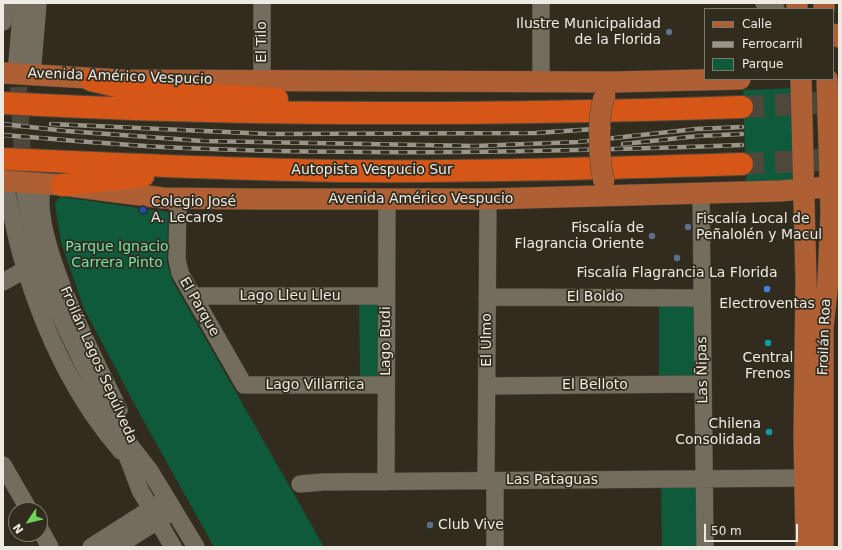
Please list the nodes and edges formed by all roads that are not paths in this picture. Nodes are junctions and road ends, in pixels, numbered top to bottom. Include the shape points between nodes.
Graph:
1 (22, 3) edge
2 (38, 3) edge
3 (262, 3) edge
4 (541, 3) edge
5 (764, 3) edge
6 (774, 8) edge
7 (17, 70) edge
8 (91, 80) junction
9 (262, 80) junction
10 (727, 80) edge
11 (801, 80) edge
12 (827, 80) edge
13 (541, 82) junction
14 (610, 89) junction
15 (3, 103) edge
16 (742, 107) tunnel mouth
17 (360, 114) junction
18 (3, 158) edge
19 (742, 164) tunnel mouth
20 (210, 168) junction
21 (3, 181) edge
22 (52, 184) junction
23 (835, 187) edge
24 (3, 189) edge
25 (804, 189) junction
26 (701, 193) junction
27 (25, 194) tunnel mouth
28 (618, 196) junction
29 (178, 198) junction
30 (488, 199) junction
31 (387, 200) junction
32 (24, 264) junction
33 (3, 270) edge
34 (3, 282) edge
35 (193, 296) junction
36 (386, 296) junction
37 (487, 297) junction
38 (702, 298) junction
39 (703, 384) junction
40 (244, 385) joint
41 (386, 385) junction
42 (487, 386) junction
43 (132, 456) junction
44 (5, 474) edge
45 (804, 478) junction
46 (705, 479) junction
47 (491, 481) junction
48 (386, 482) junction
49 (300, 484) dead end
50 (24, 502) edge
51 (170, 504) junction
52 (154, 515) junction
53 (91, 547) edge
54 (116, 547) edge
55 (173, 547) edge
56 (196, 547) edge
57 (495, 547) edge
58 (705, 547) edge
59 (806, 547) edge
60 (823, 547) edge

1 - 7 street
2 - 7 street
3 - 9 street, El Tilo
4 - 13 street
5 - 6 street
7 - 8 main road, Avenida Américo Vespucio
8 - 9 main road, Avenida Américo Vespucio
8 - 17 highway via 135,90 293,100
9 - 13 main road, Avenida Américo Vespucio
10 - 14 main road, Avenida Américo Vespucio
11 - 25 main road, Froilán Roa
12 - 23 main road, Froilán Roa
13 - 14 main road, Avenida Américo Vespucio
14 - 28 main road, bridge via 600,111 601,170 604,181
15 - 17 highway
16 - 17 highway
18 - 20 highway, Autopista Vespucio Sur
19 - 20 highway, Autopista Vespucio Sur via 432,171
20 - 22 highway
21 - 22 main road, Avenida Américo Vespucio
22 - 29 main road, Avenida Américo Vespucio
22 - 43 street, Froilán Lagos Sepúlveda via 40,195 42,214 60,280 122,415
23 - 25 main road, Avenida Américo Vespucio
23 - 60 main road, Froilán Roa via 823,328
24 - 32 street, Froilán Lagos Sepúlveda
25 - 26 main road, Avenida Américo Vespucio
25 - 45 main road, Froilán Roa
26 - 28 main road, Avenida Américo Vespucio
26 - 38 street, Las Ñipas
27 - 43 street, Froilán Lagos Sepúlveda via 30,228 51,296 81,360
28 - 30 main road, Avenida Américo Vespucio
29 - 31 main road, Avenida Américo Vespucio
29 - 35 street, El Parque via 177,264
30 - 31 main road, Avenida Américo Vespucio
30 - 37 street, El Ulmo
31 - 36 street, Lago Budi
32 - 33 street
32 - 34 street
32 - 43 street, Froilán Lagos Sepúlveda via 53,343 83,398 104,431
35 - 36 street, Lago Lleu Lleu
35 - 40 street, El Parque
36 - 41 street, Lago Budi
37 - 38 street, El Boldo
37 - 42 street, El Ulmo
38 - 39 street, Las Ñipas
39 - 42 street, El Belloto
39 - 46 street, Las Ñipas
40 - 41 street, Lago Villarrica
41 - 48 street, Lago Budi
42 - 47 street, El Ulmo
43 - 51 street, Froilán Lagos Sepúlveda
43 - 52 street, Froilán Lagos Sepúlveda via 140,490
44 - 50 street
45 - 46 street, Las Pataguas
45 - 59 main road, Froilán Roa
46 - 47 street, Las Pataguas
46 - 58 street, Las Ñipas
47 - 48 street, Las Pataguas
47 - 57 street, El Ulmo
48 - 49 street, Las Pataguas
51 - 52 street
51 - 56 street, Froilán Lagos Sepúlveda
52 - 53 street
52 - 54 street
52 - 55 street, Froilán Lagos Sepúlveda

